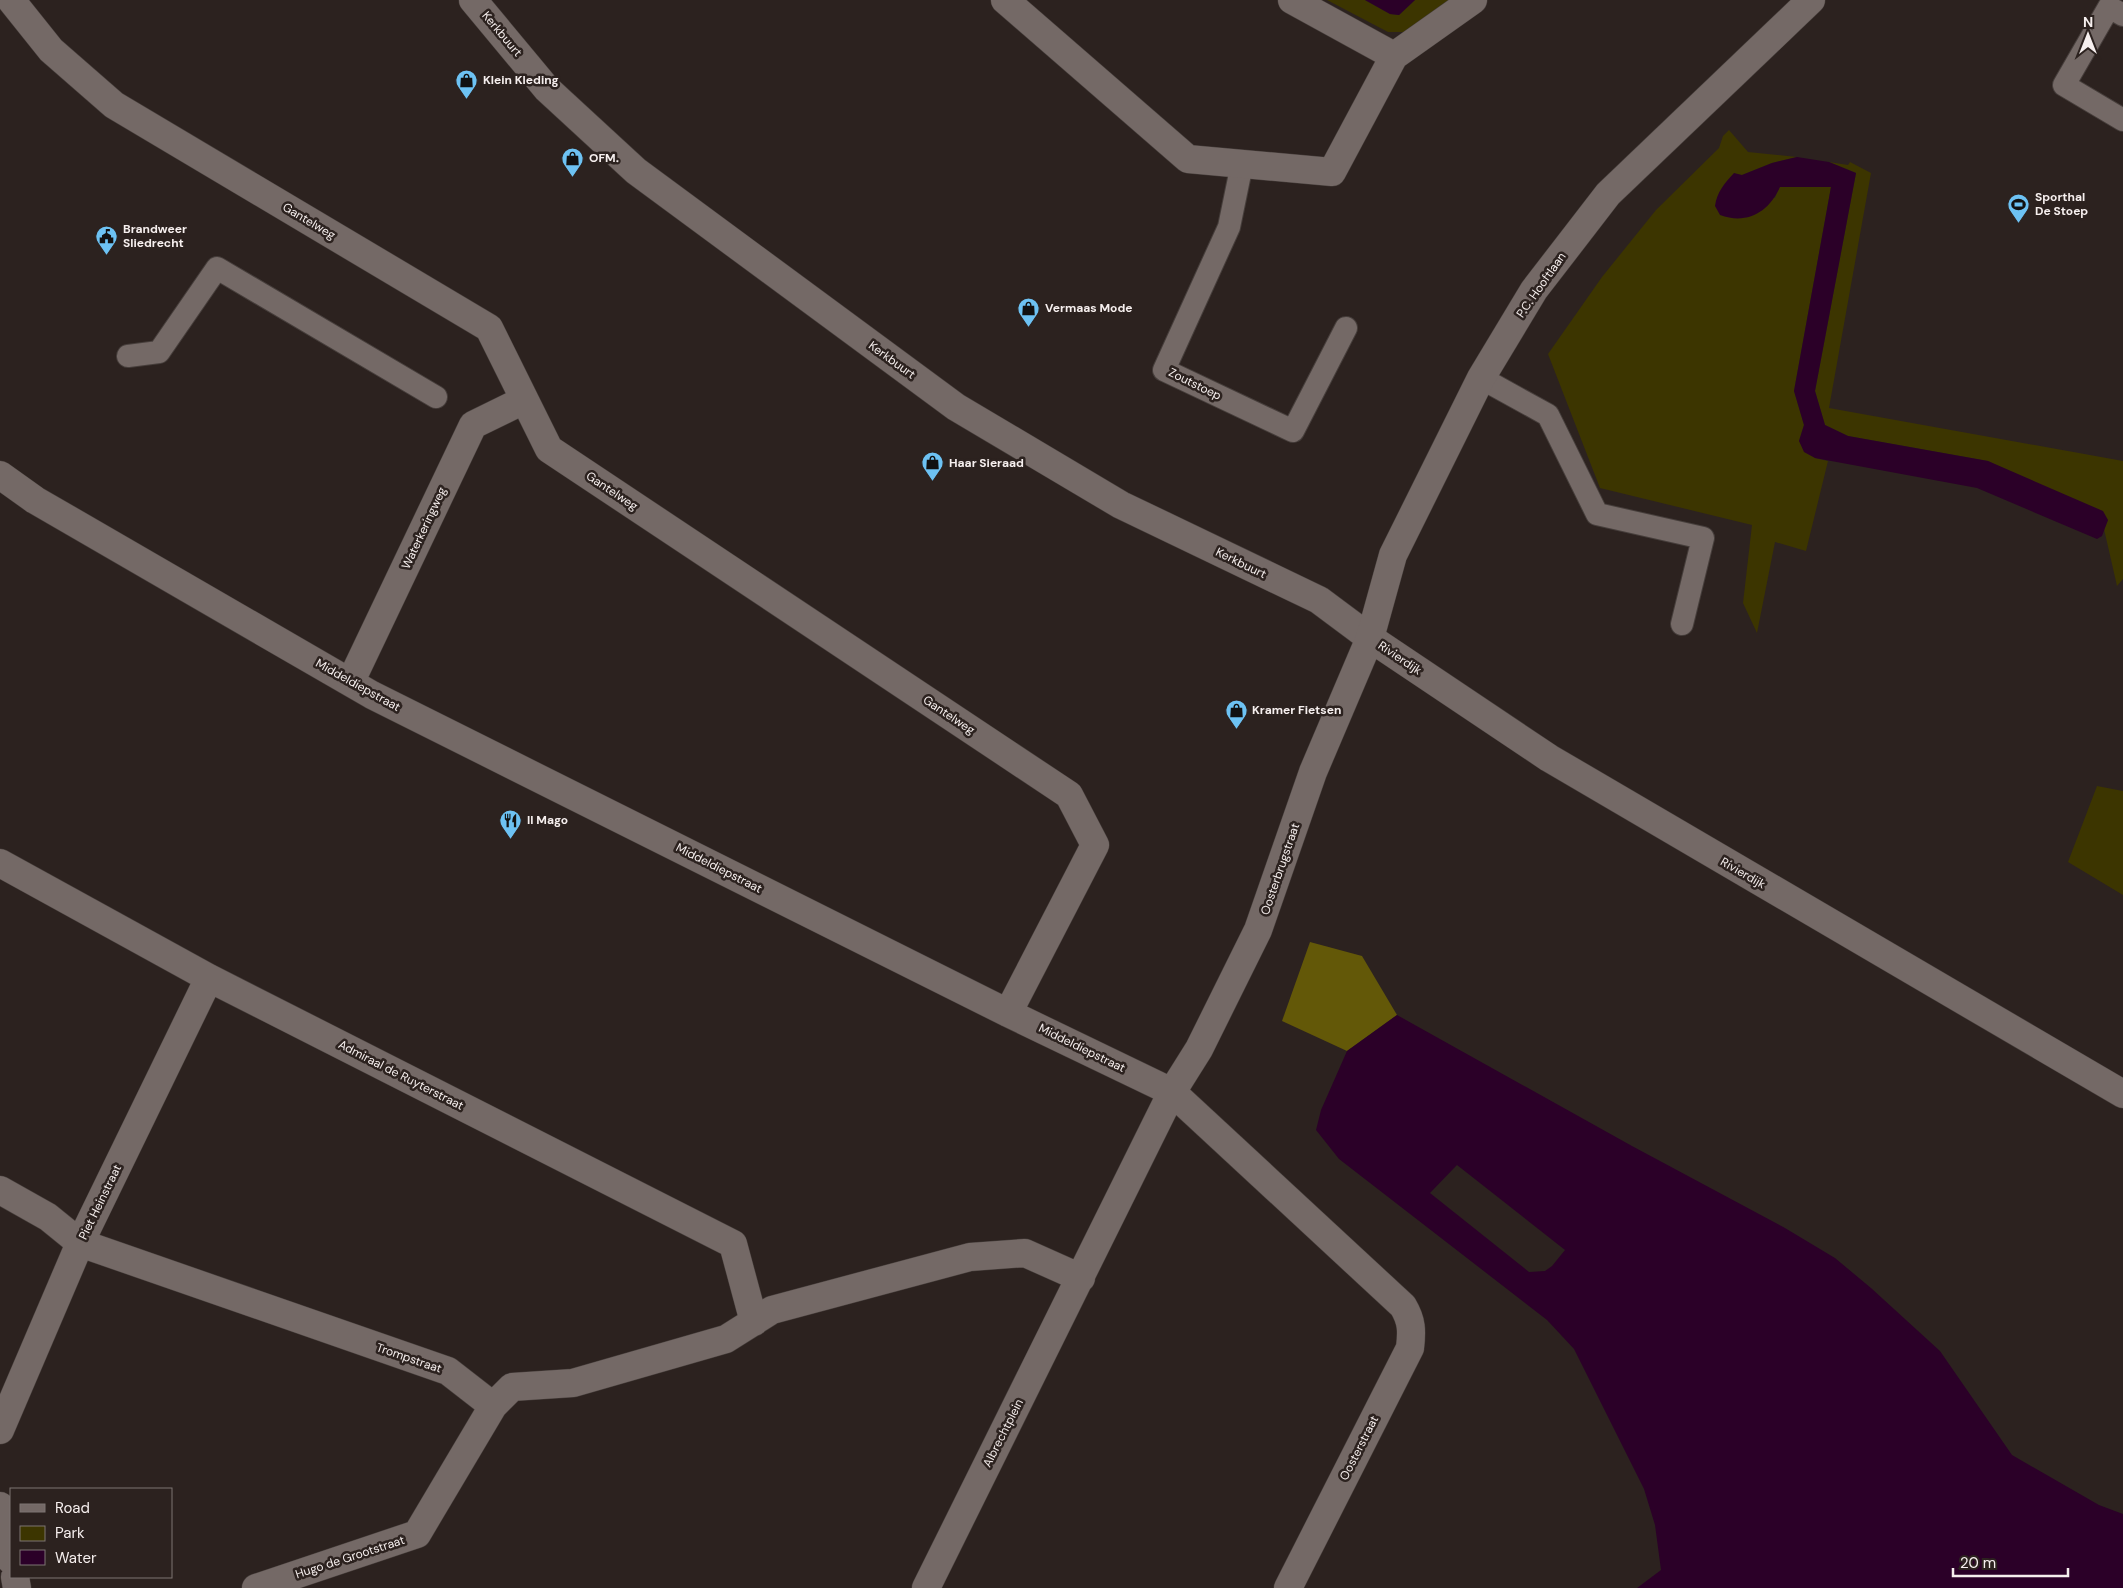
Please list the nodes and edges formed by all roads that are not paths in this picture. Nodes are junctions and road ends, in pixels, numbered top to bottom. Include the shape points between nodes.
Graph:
1 (11, 0) edge
2 (473, 0) edge
3 (1005, 0) edge
4 (1292, 0) edge
5 (1473, 0) edge
6 (1811, 0) edge
7 (2123, 15) edge
8 (1394, 56) junction
9 (2123, 120) edge
10 (1242, 164) junction
11 (1346, 328) dead end
12 (128, 356) dead end
13 (1481, 378) junction
14 (436, 396) dead end
15 (524, 400) junction
16 (0, 474) edge
17 (1682, 624) dead end
18 (1370, 638) junction
19 (351, 681) junction
20 (0, 864) edge
21 (209, 978) junction
22 (1008, 1013) junction
23 (1172, 1092) junction
24 (2123, 1094) edge
25 (0, 1190) edge
26 (80, 1243) junction
27 (1081, 1278) junction
28 (1403, 1306) joint
29 (754, 1322) junction
30 (493, 1406) junction
31 (0, 1430) edge
32 (0, 1506) edge
33 (10, 1555) edge
34 (256, 1588) edge
35 (926, 1588) edge
36 (1288, 1588) edge

1 - 15 street, Gantelweg via 51,50 114,105 489,328
2 - 18 street, Kerkbuurt via 547,89 636,171 956,408 1121,505 1319,600
3 - 10 street via 1188,159
4 - 8 street
5 - 8 street
6 - 13 street, P.C. Hooftlaan via 1608,194 1534,290
7 - 9 lane via 2108,7 2064,85
8 - 10 street via 1332,172
10 - 11 lane, Zoutstoep via 1229,227 1164,370 1293,431
12 - 14 lane via 159,352 217,268
13 - 17 lane via 1548,415 1597,514 1703,538
13 - 18 street, P.C. Hooftlaan via 1393,555
15 - 19 street, Waterkeringweg via 473,425
15 - 22 street, Gantelweg via 549,448 1069,796 1096,846
16 - 19 street, Middeldiepstraat via 36,500
18 - 23 street, Oosterbrugstraat via 1313,772 1258,930 1199,1049
18 - 24 street, Rivierdijk via 1548,758
19 - 22 street, Middeldiepstraat via 372,695
20 - 21 street, Admiraal de Ruyterstraat
21 - 26 street, Piet Heinstraat
21 - 29 street, Admiraal de Ruyterstraat via 733,1244
22 - 23 street, Middeldiepstraat
23 - 27 street, Albrechtplein
23 - 28 street, Middeldiepstraat
25 - 26 street, Trompstraat via 48,1217
26 - 30 street, Trompstraat via 448,1371
26 - 31 street, Piet Heinstraat
27 - 29 street via 1025,1253 970,1257 772,1310
27 - 35 street, Albrechtplein
28 - 36 street, Oosterstraat via 1412,1330 1410,1348
29 - 30 street via 726,1339 573,1384 512,1387
30 - 34 street, Hugo de Grootstraat via 417,1534
32 - 33 street

